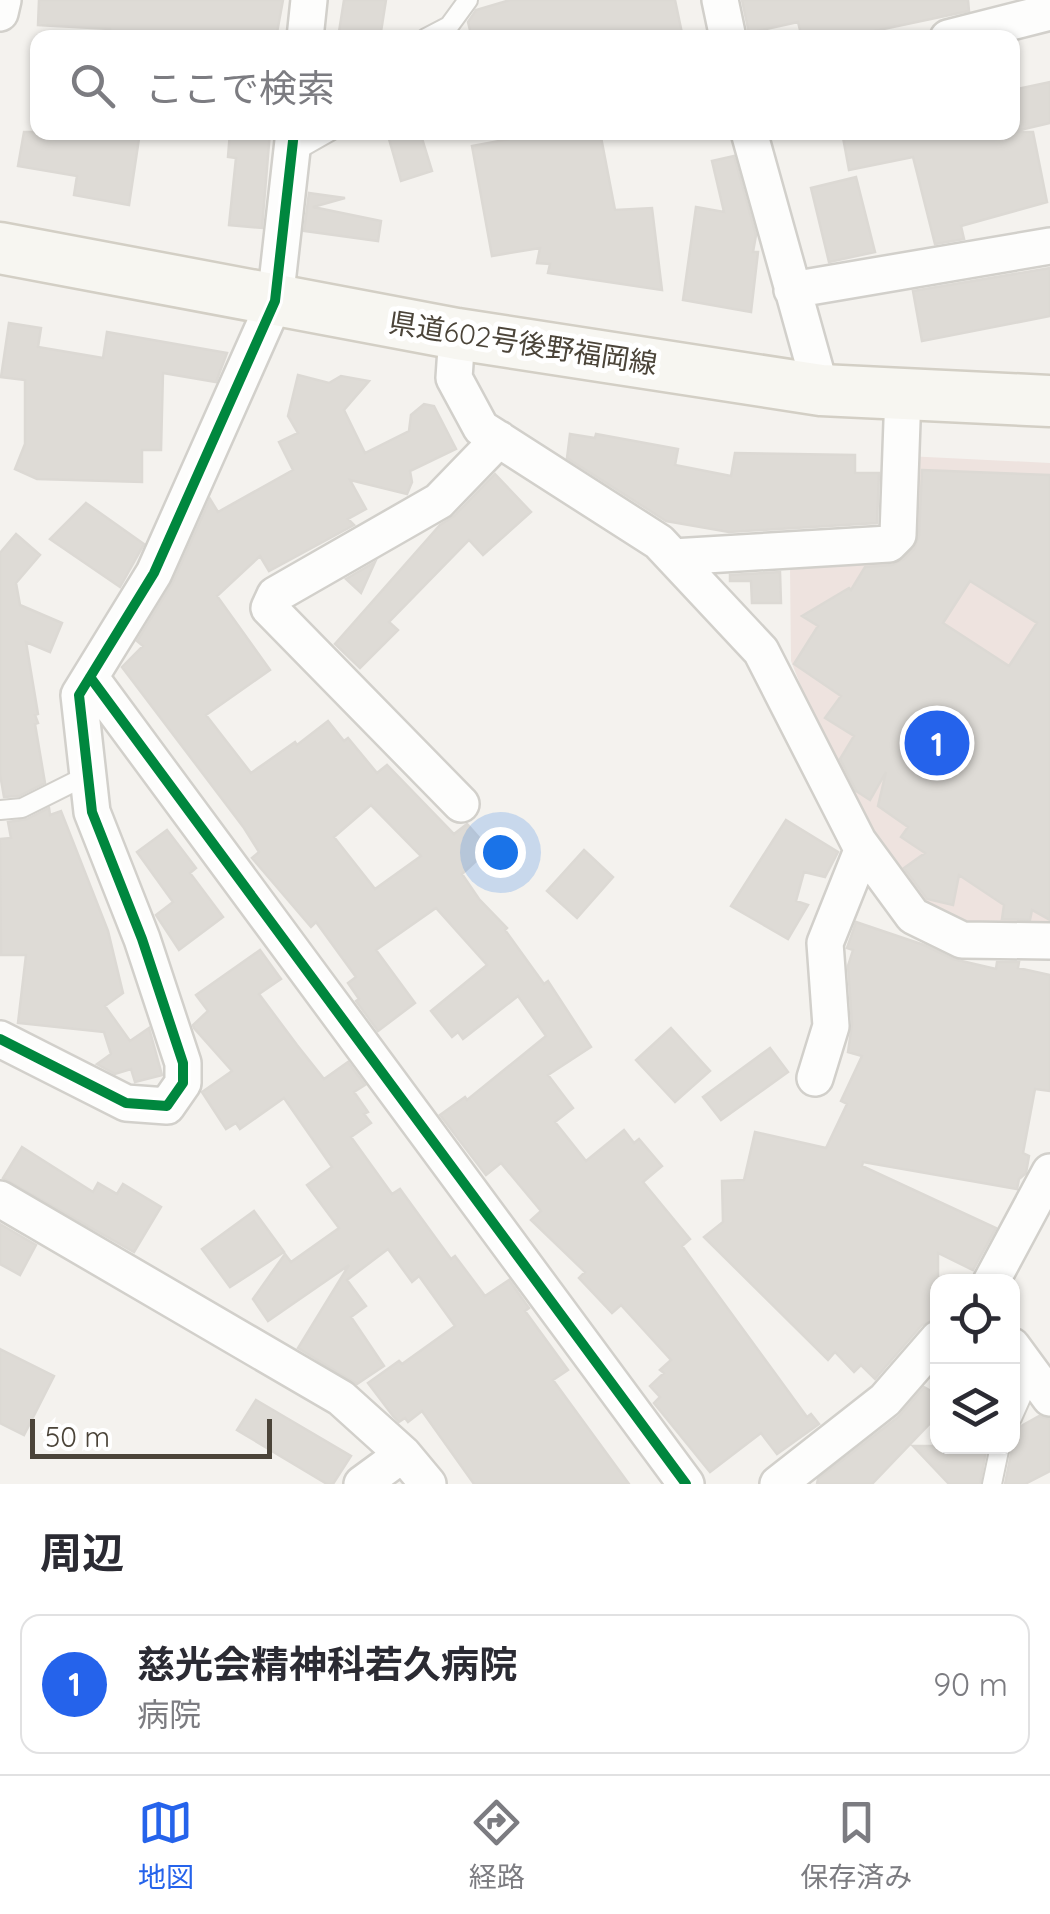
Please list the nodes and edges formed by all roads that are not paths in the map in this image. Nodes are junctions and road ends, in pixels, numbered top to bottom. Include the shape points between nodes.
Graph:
1 (4, 0) edge
2 (309, 0) edge
3 (468, 0) edge
4 (720, 0) edge
5 (0, 12) edge
6 (1050, 12) edge
7 (305, 30) edge
8 (441, 30) edge
9 (726, 30) edge
10 (979, 30) edge
11 (751, 140) edge
12 (293, 143) edge
13 (1050, 246) edge
14 (0, 248) edge
15 (792, 290) junction
16 (275, 301) junction
17 (457, 334) junction
18 (821, 390) junction
19 (903, 393) junction
20 (1050, 400) edge
21 (499, 440) junction
22 (673, 557) junction
23 (90, 677) junction
24 (88, 775) junction
25 (462, 804) dead end
26 (0, 810) edge
27 (863, 848) junction
28 (1050, 940) edge
29 (0, 1039) edge
30 (815, 1078) dead end
31 (1050, 1172) edge
32 (0, 1198) edge
33 (992, 1274) edge
34 (930, 1348) edge
35 (1031, 1372) edge
36 (1020, 1399) edge
37 (403, 1454) junction
38 (998, 1454) edge
39 (362, 1484) edge
40 (428, 1484) edge
41 (686, 1484) edge
42 (778, 1484) edge
43 (992, 1484) edge

1 - 5 street
2 - 7 street
3 - 8 lane
4 - 9 street
6 - 10 street
11 - 15 street
12 - 16 street
13 - 15 street
14 - 16 main road, 県道602号後野福岡線
15 - 18 street
16 - 17 main road, 県道602号後野福岡線
16 - 23 street via 154,573
17 - 18 main road, 県道602号後野福岡線
17 - 21 street via 454,378 481,428
18 - 19 main road, 県道602号後野福岡線
19 - 20 main road, 県道602号後野福岡線
19 - 22 street via 898,536 889,544
21 - 22 street
21 - 25 street via 439,501 275,595 269,608
22 - 27 street via 761,651
23 - 24 street via 79,696
23 - 41 street
24 - 26 lane via 22,808
24 - 29 street via 92,812 160,992 184,1083 167,1106 126,1102
27 - 28 street via 912,916 962,940
27 - 30 street via 825,942 831,1026
31 - 33 street
32 - 37 street via 341,1398
34 - 42 street via 885,1400
35 - 36 lane
37 - 39 street
37 - 40 street
38 - 43 lane

